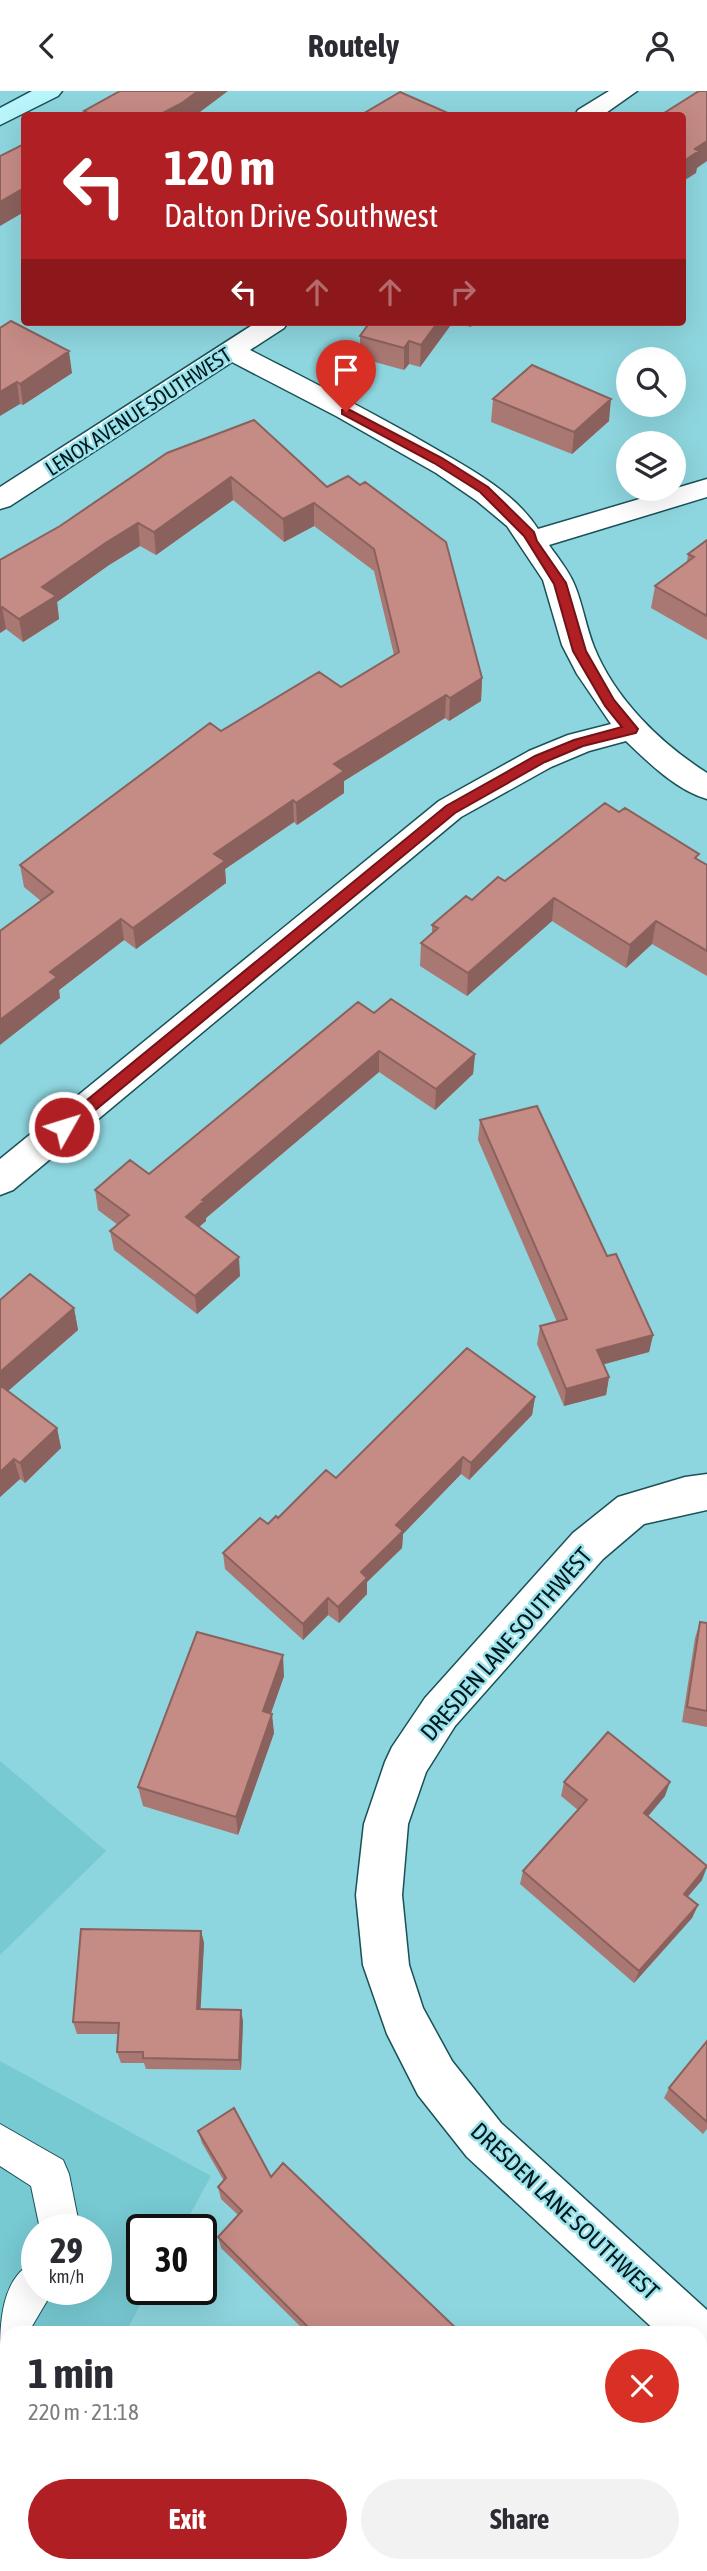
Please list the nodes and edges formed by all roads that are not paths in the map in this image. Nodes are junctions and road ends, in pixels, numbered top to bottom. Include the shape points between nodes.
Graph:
1 (50, 91) edge
2 (625, 91) edge
3 (592, 112) edge
4 (0, 118) edge
5 (269, 326) edge
6 (231, 351) junction
7 (707, 488) edge
8 (0, 499) edge
9 (531, 541) junction
10 (631, 729) junction
11 (707, 788) edge
12 (0, 1180) edge
13 (707, 1492) edge
14 (0, 2144) edge
15 (57, 2214) edge
16 (22, 2305) edge
17 (9, 2326) edge
18 (687, 2326) edge

1 - 4 street
2 - 3 street
5 - 6 street, LENOX AVENUE SOUTHWEST
6 - 8 street, LENOX AVENUE SOUTHWEST
6 - 9 street via 484,489
7 - 9 street
9 - 10 street via 560,583 579,651 609,703
10 - 11 street via 673,768
10 - 12 street via 540,759 450,809
13 - 18 street, DRESDEN LANE SOUTHWEST via 632,1510 588,1546 440,1712 407,1762 386,1824 379,1895 386,1965 403,2018 435,2078 484,2140
14 - 15 lane via 49,2174
16 - 17 lane

